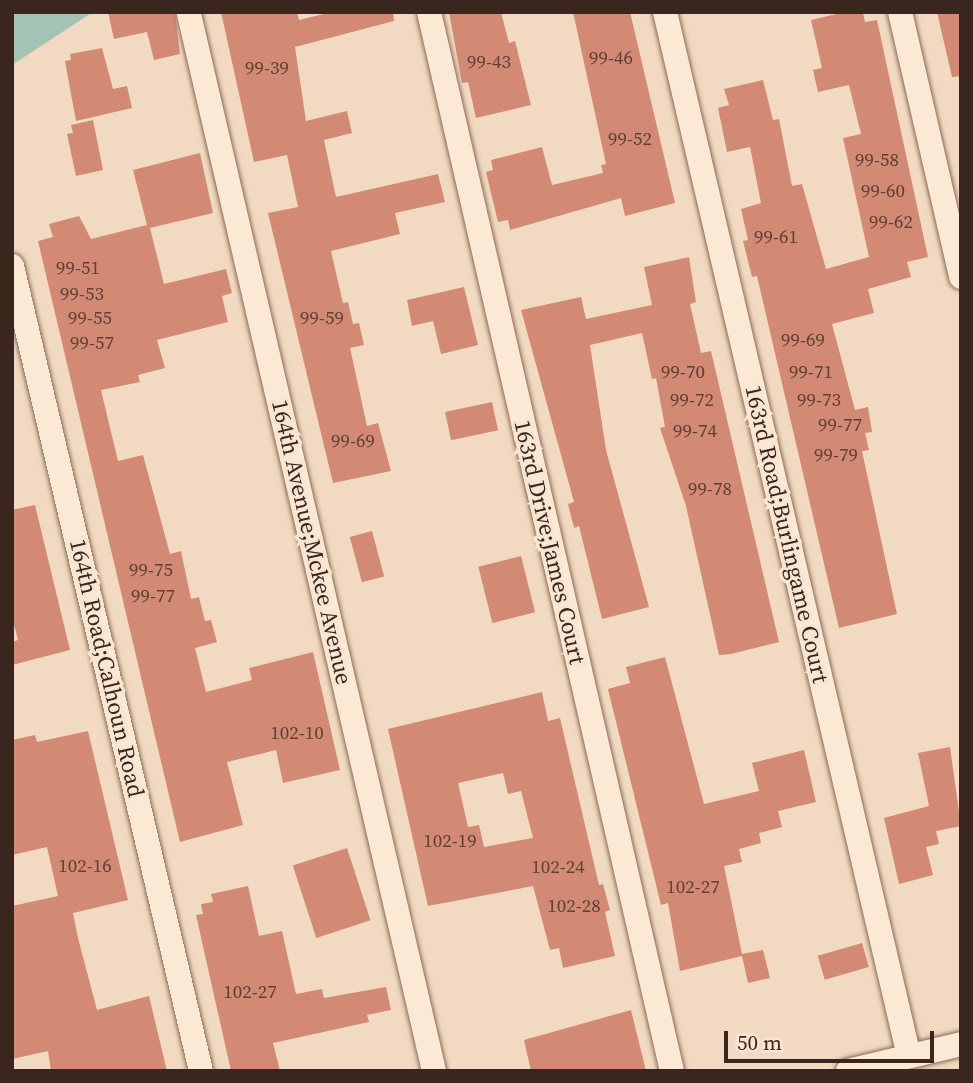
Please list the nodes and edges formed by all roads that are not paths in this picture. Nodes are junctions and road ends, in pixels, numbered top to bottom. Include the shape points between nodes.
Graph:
1 (429, 12) edge
2 (665, 12) edge
3 (900, 12) edge
4 (189, 14) dead end
5 (12, 266) edge
6 (961, 277) edge
7 (961, 1044) edge
8 (909, 1056) junction
9 (201, 1071) edge
10 (434, 1071) edge
11 (672, 1071) edge
12 (848, 1071) edge

1 - 11 street, 163rd Drive;James Court
2 - 8 street, 163rd Road;Burlingame Court
3 - 6 street
4 - 10 street, 164th Avenue;Mckee Avenue
5 - 9 street, 164th Road;Calhoun Road
7 - 8 street
8 - 12 street

